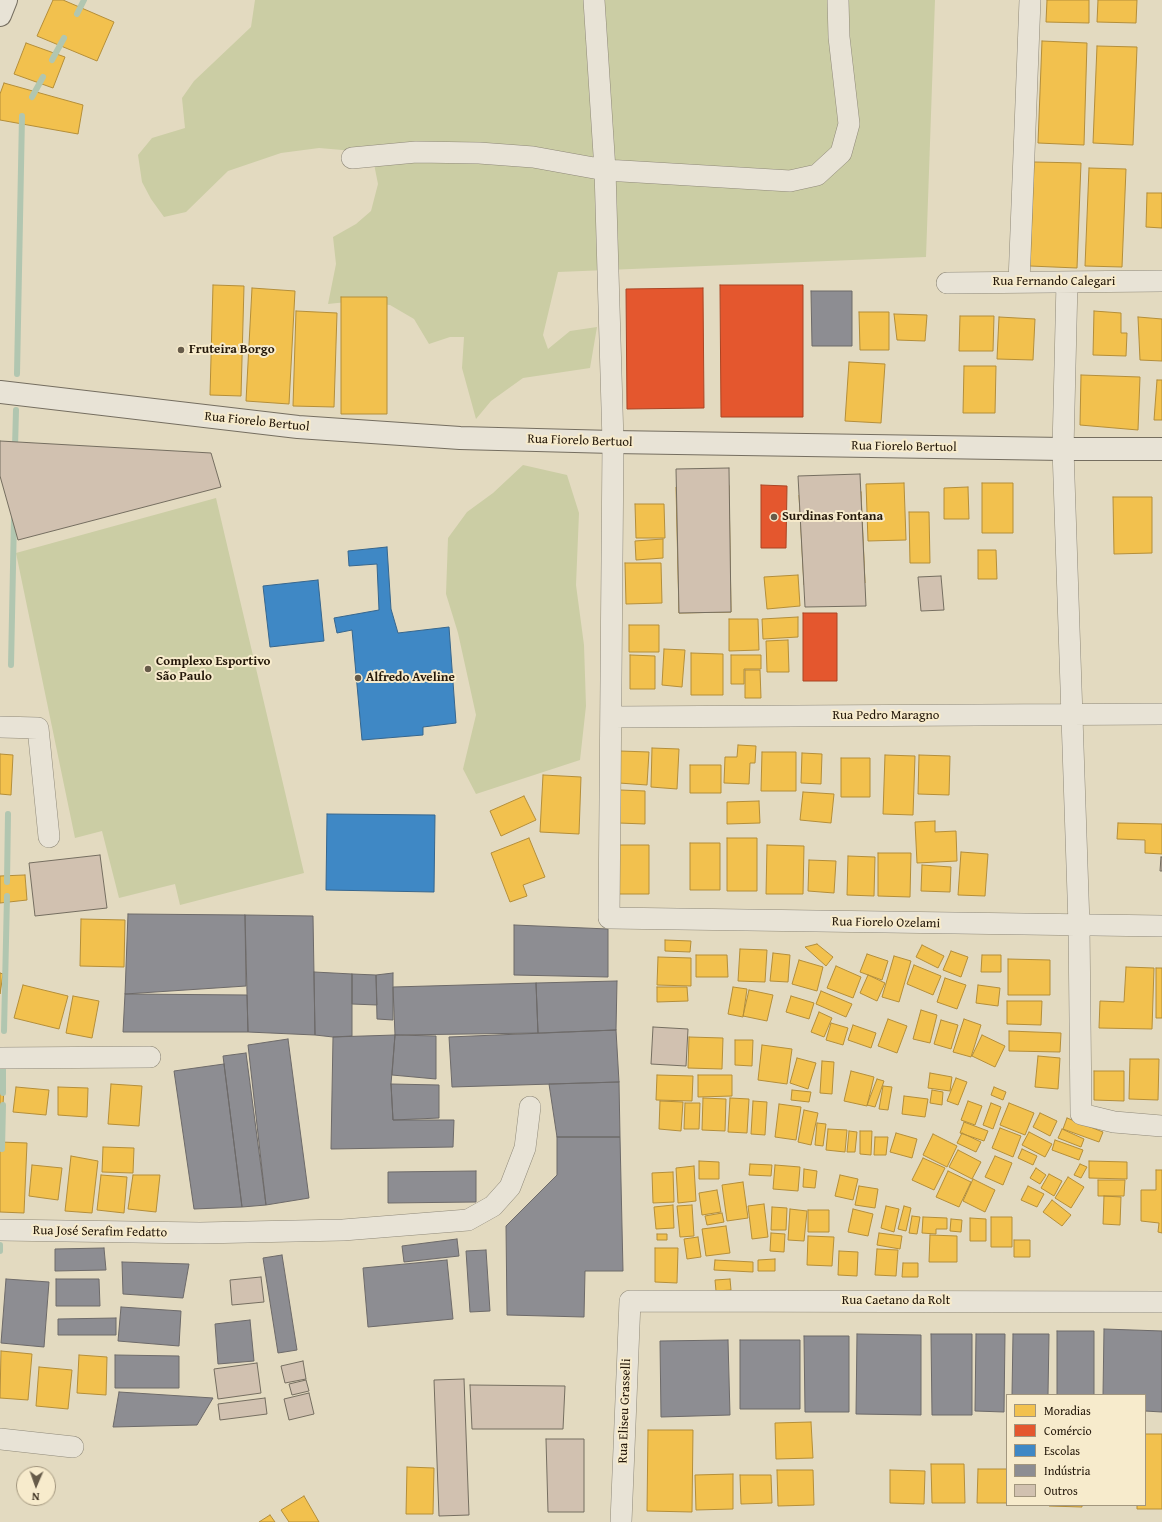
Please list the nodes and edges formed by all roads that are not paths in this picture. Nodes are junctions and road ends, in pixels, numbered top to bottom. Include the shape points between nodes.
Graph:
1 (6, 0) edge
2 (594, 0) edge
3 (838, 0) edge
4 (1030, 0) edge
5 (0, 14) edge
6 (352, 158) dead end
7 (605, 170) junction
8 (1162, 281) edge
9 (1019, 282) junction
10 (1067, 282) junction
11 (947, 283) dead end
12 (0, 392) edge
13 (613, 442) junction
14 (1064, 449) junction
15 (1162, 449) edge
16 (1162, 714) edge
17 (1072, 715) junction
18 (611, 717) junction
19 (0, 727) edge
20 (49, 837) dead end
21 (1079, 925) junction
22 (1162, 926) edge
23 (150, 1057) dead end
24 (0, 1058) edge
25 (530, 1107) dead end
26 (1162, 1126) edge
27 (0, 1230) edge
28 (630, 1301) joint
29 (1162, 1302) edge
30 (0, 1439) edge
31 (73, 1447) dead end
32 (621, 1522) edge

1 - 5 main road
2 - 7 street
3 - 7 street via 839,37 849,124 841,154 818,174 790,181
4 - 9 street
6 - 7 street via 416,152 479,153 532,157
7 - 13 street
8 - 10 street, Rua Fernando Calegari
9 - 10 street, Rua Fernando Calegari
9 - 11 street, Rua Fernando Calegari
10 - 14 street
12 - 13 main road, Rua Fiorelo Bertuol via 298,427 460,438
13 - 14 main road, Rua Fiorelo Bertuol
13 - 18 street
14 - 15 main road, Rua Fiorelo Bertuol
14 - 17 street
16 - 17 street, Rua Pedro Maragno
17 - 18 street, Rua Pedro Maragno
17 - 21 street
18 - 21 street, Rua Fiorelo Ozelami via 609,918
19 - 20 street via 38,728
21 - 22 street, Rua Fiorelo Ozelami
21 - 26 street via 1081,1114 1114,1122
23 - 24 street
25 - 27 street, Rua José Serafim Fedatto via 525,1148 510,1187 493,1206 468,1220 342,1230 200,1233
28 - 29 street, Rua Caetano da Rolt
28 - 32 street, Rua Eliseu Grasselli
30 - 31 street

